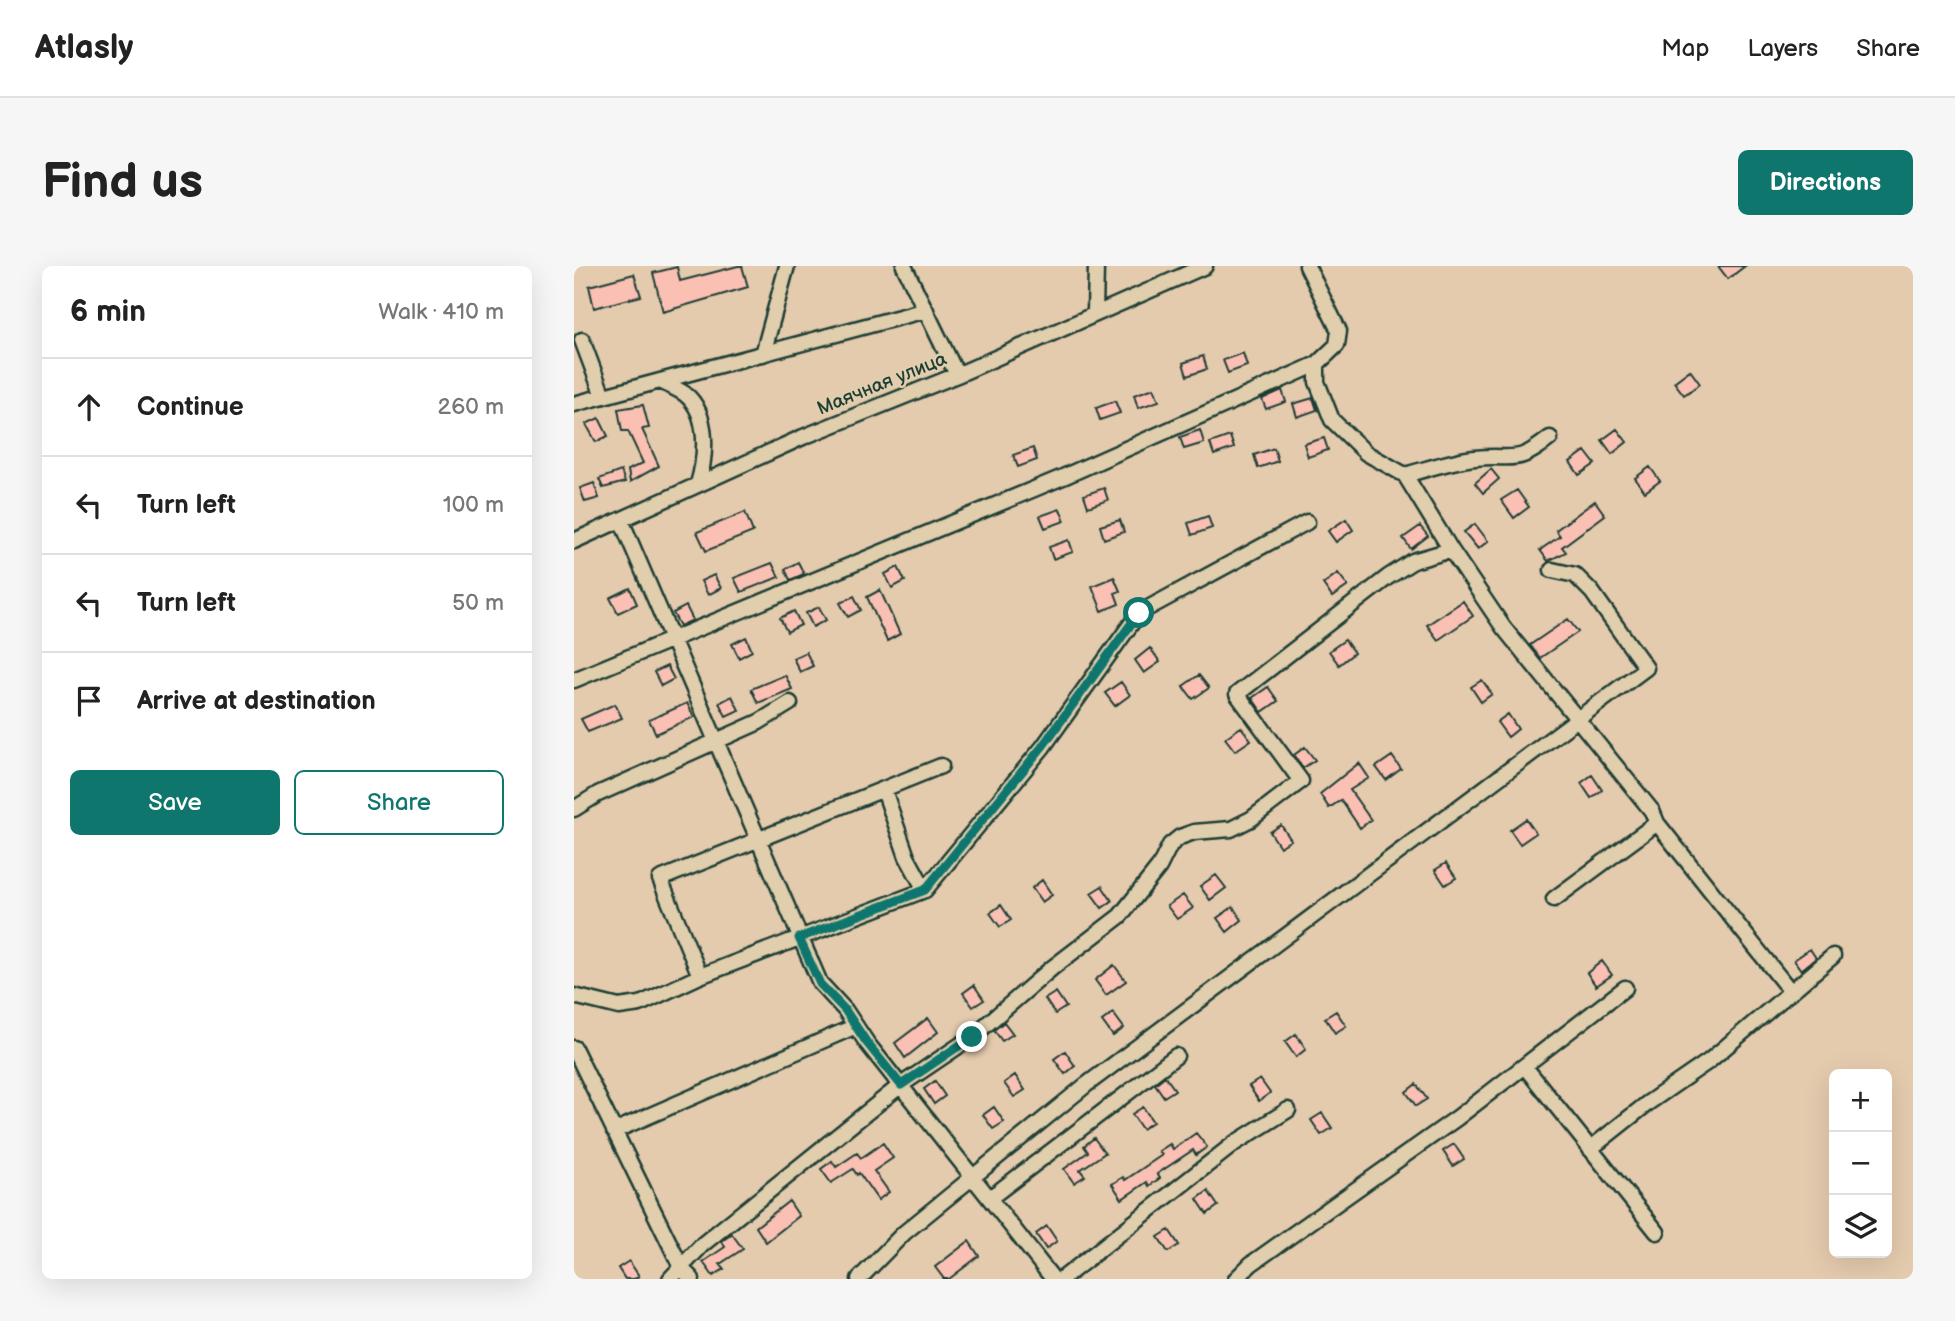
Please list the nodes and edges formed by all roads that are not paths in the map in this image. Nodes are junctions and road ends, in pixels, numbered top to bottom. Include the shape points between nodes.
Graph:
1 (787, 266) edge
2 (904, 266) edge
3 (1097, 266) edge
4 (1205, 266) edge
5 (1307, 266) edge
6 (926, 310) junction
7 (1095, 313) junction
8 (582, 340) dead end
9 (763, 354) junction
10 (1317, 364) junction
11 (957, 375) junction
12 (660, 381) junction
13 (603, 396) junction
14 (574, 404) edge
15 (1550, 438) dead end
16 (1405, 475) junction
17 (698, 484) junction
18 (621, 520) junction
19 (1307, 522) dead end
20 (574, 541) edge
21 (1451, 550) junction
22 (1552, 570) dead end
23 (574, 680) edge
24 (790, 703) dead end
25 (1578, 720) junction
26 (715, 742) junction
27 (941, 766) dead end
28 (884, 790) junction
29 (574, 809) edge
30 (1657, 822) junction
31 (757, 841) junction
32 (925, 890) junction
33 (1554, 899) dead end
34 (799, 938) junction
35 (1833, 956) dead end
36 (700, 976) junction
37 (1625, 988) dead end
38 (1791, 992) junction
39 (574, 996) edge
40 (856, 1026) junction
41 (574, 1048) edge
42 (1176, 1056) dead end
43 (1525, 1067) junction
44 (901, 1085) junction
45 (1288, 1110) dead end
46 (614, 1131) junction
47 (1590, 1149) junction
48 (973, 1178) junction
49 (990, 1198) junction
50 (1657, 1232) dead end
51 (687, 1274) edge
52 (670, 1279) edge
53 (859, 1279) edge
54 (1053, 1279) edge
55 (1062, 1279) edge
56 (1236, 1279) edge

1 - 9 street
2 - 6 street
3 - 7 street
4 - 7 street, Маячная улица
5 - 10 street via 1339,331 1337,345
6 - 9 street
6 - 11 street
7 - 11 street, Маячная улица
8 - 13 street
9 - 12 street
10 - 16 street via 1319,391 1332,420 1366,453
10 - 23 street via 1063,477
11 - 17 street, Маячная улица
12 - 13 street
12 - 17 street via 685,393 697,406 704,450
13 - 14 street
15 - 16 street via 1527,456 1474,458
16 - 21 street
17 - 18 street, Маячная улица
18 - 20 street, Маячная улица
18 - 26 street
19 - 32 street via 1139,613 1042,747
21 - 25 street via 1503,627
21 - 44 street via 1413,561 1388,577 1237,694 1301,781 1231,829 1180,837 1119,916 972,1037
22 - 25 street via 1575,575 1592,592 1647,668
24 - 26 street
25 - 30 street
25 - 48 street via 1086,1085
26 - 29 street
26 - 31 street
27 - 28 street
28 - 31 street
28 - 32 street via 907,857
30 - 33 street
30 - 38 street
31 - 34 street
31 - 36 street via 660,879
32 - 34 street
34 - 36 street
34 - 40 street via 820,984
35 - 38 street
36 - 39 street via 640,1004 619,1007
37 - 43 street
38 - 47 street via 1709,1061
40 - 44 street
40 - 46 street
41 - 46 street
42 - 49 street
43 - 47 street
43 - 56 street
44 - 48 street
44 - 51 street via 703,1244
45 - 55 street via 1235,1143
46 - 51 street
47 - 50 street
48 - 49 street
48 - 53 street via 904,1233
49 - 54 street
51 - 52 street

